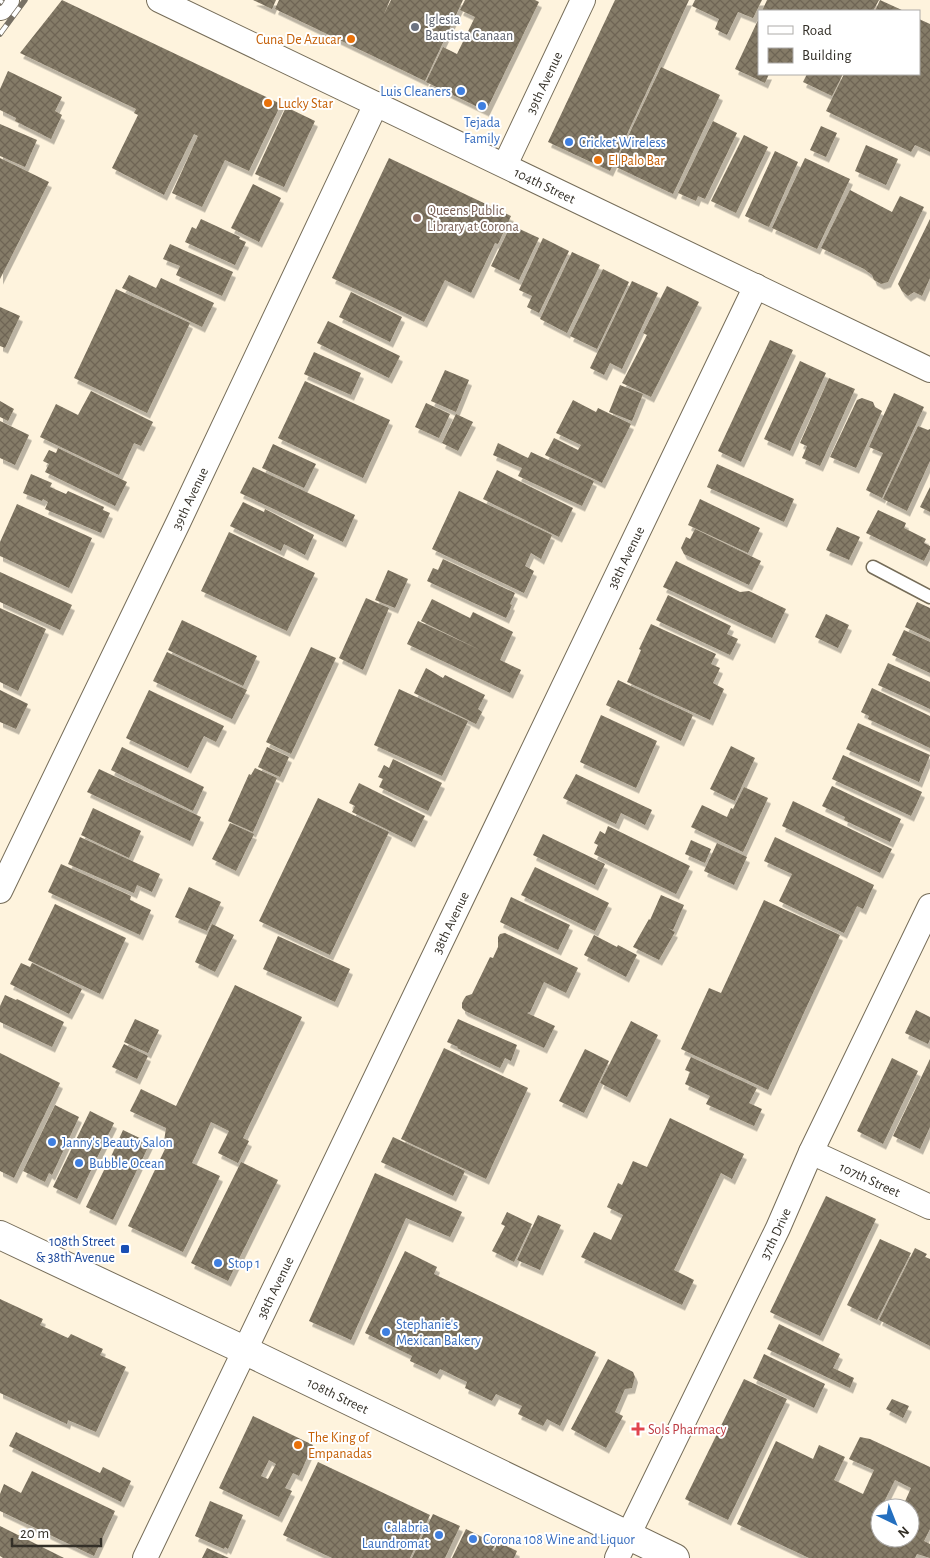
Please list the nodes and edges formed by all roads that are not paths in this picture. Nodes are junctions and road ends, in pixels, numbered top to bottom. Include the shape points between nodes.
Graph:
1 (5, 0) edge
2 (159, 0) edge
3 (583, 0) edge
4 (0, 6) edge
5 (376, 104) junction
6 (505, 165) junction
7 (756, 286) junction
8 (930, 370) edge
9 (872, 567) dead end
10 (930, 597) edge
11 (0, 891) edge
12 (930, 906) edge
13 (811, 1152) junction
14 (930, 1207) edge
15 (0, 1236) edge
16 (246, 1351) junction
17 (622, 1547) edge
18 (145, 1558) edge
19 (675, 1558) edge

1 - 4 main road
2 - 5 street, 104th Street
3 - 6 street, 39th Avenue
5 - 6 street, 104th Street
5 - 11 street, 39th Avenue
6 - 7 street, 104th Street
7 - 8 street, 104th Street
7 - 16 street, 38th Avenue
9 - 10 lane
12 - 13 street, 37th Drive
13 - 14 street, 107th Street
13 - 17 street, 37th Drive via 778,1228
15 - 16 main road, 108th Street
16 - 17 main road, 108th Street
16 - 18 street, 38th Avenue
17 - 19 main road, 108th Street

